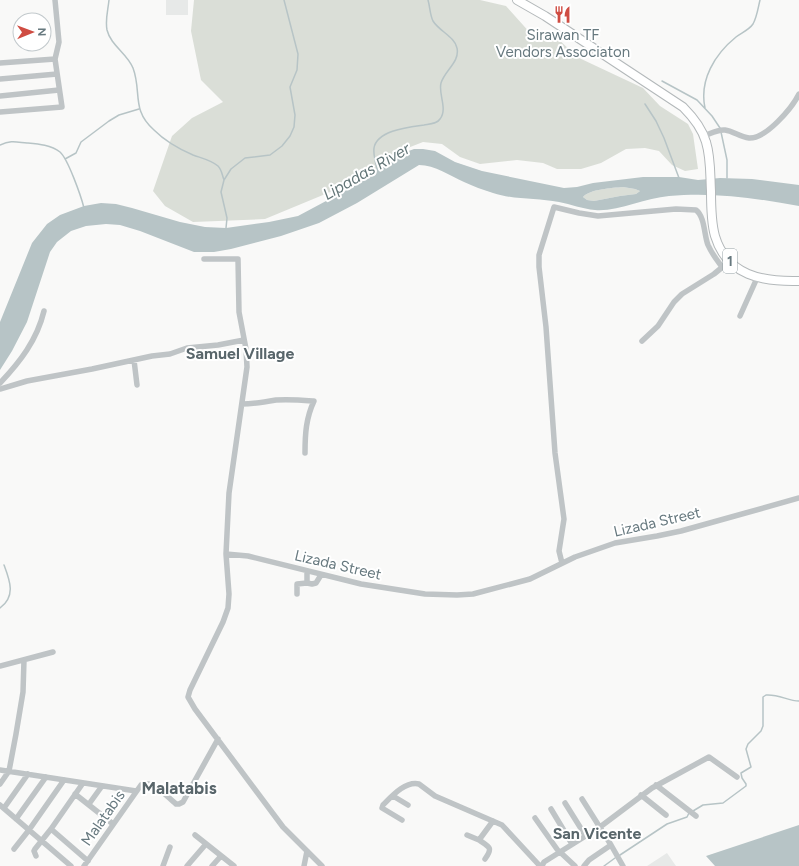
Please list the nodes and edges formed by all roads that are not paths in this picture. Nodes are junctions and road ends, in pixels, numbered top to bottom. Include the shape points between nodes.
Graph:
1 (55, 0) edge
2 (516, 0) edge
3 (55, 59) junction
4 (0, 63) edge
5 (57, 74) junction
6 (0, 79) edge
7 (60, 90) junction
8 (799, 94) edge
9 (0, 96) edge
10 (0, 112) edge
11 (704, 136) junction
12 (204, 260) dead end
13 (729, 260) junction
14 (722, 267) junction
15 (757, 278) junction
16 (799, 281) edge
17 (44, 311) dead end
18 (740, 316) dead end
19 (244, 340) junction
20 (642, 341) dead end
21 (134, 360) junction
22 (0, 383) edge
23 (137, 385) dead end
24 (0, 389) edge
25 (242, 404) junction
26 (305, 453) dead end
27 (799, 498) edge
28 (226, 554) junction
29 (562, 563) junction
30 (307, 571) junction
31 (321, 575) junction
32 (307, 583) junction
33 (297, 594) dead end
34 (53, 652) dead end
35 (24, 660) junction
36 (0, 666) edge
37 (218, 739) junction
38 (0, 770) edge
39 (9, 771) junction
40 (28, 774) junction
41 (46, 777) junction
42 (737, 777) dead end
43 (64, 780) junction
44 (82, 783) junction
45 (0, 784) edge
46 (656, 785) junction
47 (102, 786) junction
48 (136, 791) junction
49 (75, 794) junction
50 (641, 795) junction
51 (393, 796) junction
52 (582, 799) dead end
53 (565, 803) dead end
54 (89, 804) junction
55 (408, 805) dead end
56 (2, 807) edge
57 (551, 809) dead end
58 (666, 815) dead end
59 (696, 816) dead end
60 (535, 818) dead end
61 (16, 819) junction
62 (402, 820) dead end
63 (493, 821) junction
64 (114, 824) junction
65 (600, 827) junction
66 (51, 829) junction
67 (29, 830) junction
68 (194, 835) dead end
69 (585, 835) junction
70 (467, 836) dead end
71 (42, 840) junction
72 (479, 840) junction
73 (206, 844) junction
74 (572, 844) junction
75 (611, 845) junction
76 (170, 847) dead end
77 (14, 849) dead end
78 (307, 851) junction
79 (560, 852) junction
80 (36, 856) dead end
81 (221, 856) junction
82 (485, 859) dead end
83 (86, 863) edge
84 (71, 866) edge
85 (163, 866) edge
86 (187, 866) edge
87 (212, 866) edge
88 (234, 866) edge
89 (304, 866) edge
90 (322, 866) edge
91 (541, 866) edge
92 (575, 866) edge
93 (584, 866) edge
94 (623, 866) edge

1 - 3 street via 59,42
2 - 11 highway, 1 via 545,16 683,107 697,122
3 - 4 street
3 - 5 street
5 - 6 street
5 - 7 street
7 - 9 street
7 - 10 street via 62,107
8 - 11 street via 787,111 758,136 744,137 727,130
11 - 13 highway, 1 via 708,152 715,235
12 - 19 street via 238,259 239,312
13 - 14 street
13 - 15 highway, 1
14 - 20 street via 682,294 658,326
14 - 29 street via 709,247 701,216 696,210 676,209 598,216 554,207 539,255 539,267 555,453 564,519 559,551
15 - 16 highway, 1
15 - 18 street
17 - 22 street via 29,348
19 - 21 street via 187,348 170,354
19 - 25 street via 247,367
21 - 23 street
21 - 24 street via 27,381
25 - 26 street via 296,399 314,401 306,423
25 - 28 street via 229,493
27 - 29 street, Lizada Street via 681,531 616,543
28 - 30 street, Lizada Street via 248,556
28 - 37 street via 228,608 188,695 191,703
29 - 31 street, Lizada Street via 530,579 457,596 425,594
30 - 31 street, Lizada Street
30 - 32 street
31 - 32 street via 316,583
32 - 33 street via 297,584
34 - 35 street
35 - 36 street
35 - 39 street via 21,709
37 - 48 street, Malatabis via 181,804 176,804 150,784 141,785
37 - 78 street via 283,827
38 - 39 street
39 - 40 street
39 - 45 street
40 - 41 street
40 - 56 street
41 - 43 street
41 - 61 street
42 - 46 street via 709,756
43 - 44 street
43 - 67 street
44 - 47 street
44 - 49 street
46 - 50 street
46 - 59 street
47 - 48 street
47 - 54 street
48 - 64 street, Malatabis
49 - 54 street
49 - 66 street
50 - 58 street
50 - 65 street
51 - 55 street
51 - 62 street via 382,804 382,808
51 - 63 street via 406,786 419,784 435,796
52 - 65 street
53 - 69 street
54 - 64 street
56 - 61 street
57 - 74 street
60 - 79 street
61 - 67 street
63 - 72 street
63 - 91 street via 502,825
64 - 83 street, Malatabis
65 - 69 street
65 - 75 street
66 - 71 street
66 - 83 street
67 - 71 street
67 - 77 street
68 - 73 street
69 - 74 street
70 - 72 street
71 - 80 street via 34,851
71 - 84 street
72 - 82 street via 490,850
73 - 81 street
73 - 86 street
74 - 79 street
75 - 93 street
75 - 94 street
76 - 85 street
78 - 89 street
78 - 90 street
79 - 91 street
79 - 92 street
81 - 87 street
81 - 88 street

